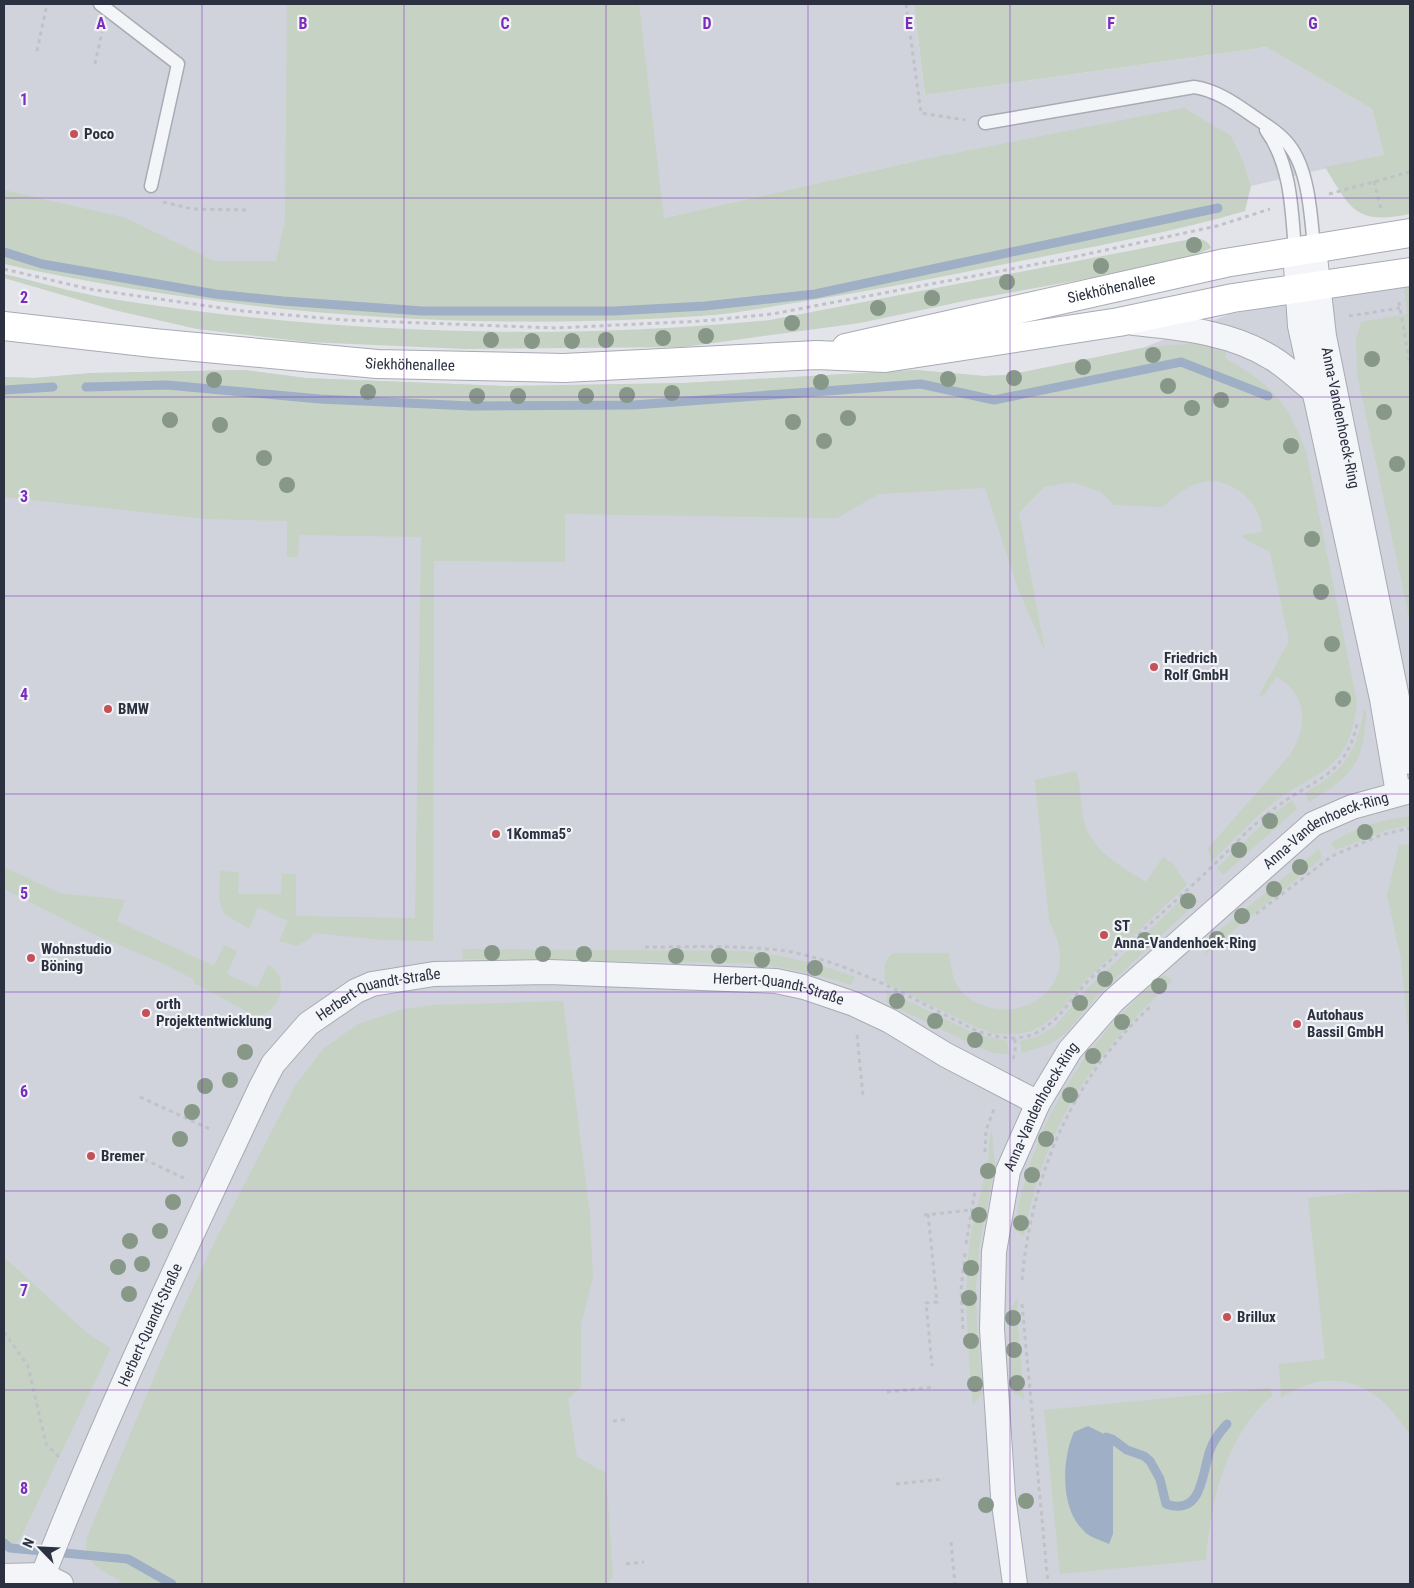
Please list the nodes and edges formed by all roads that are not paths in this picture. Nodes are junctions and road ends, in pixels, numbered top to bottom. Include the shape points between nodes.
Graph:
1 (103, 6) edge
2 (1252, 115) junction
3 (985, 123) road end
4 (151, 186) dead end
5 (1410, 233) edge
6 (1305, 250) junction
7 (1410, 272) edge
8 (1308, 288) junction
9 (1120, 322) junction
10 (4, 326) edge
11 (817, 355) junction
12 (1314, 392) junction
13 (1410, 762) edge
14 (1404, 792) edge
15 (1038, 1103) junction
16 (50, 1575) edge
17 (4, 1576) edge
18 (1015, 1584) edge

1 - 4 lane via 178,64
2 - 3 lane via 1218,95 1194,87
2 - 6 lane via 1274,140 1281,157
2 - 6 lane via 1288,144 1298,157 1309,199
5 - 6 main road, Siekhöhenallee
6 - 8 street, Anna-Vandenhoeck-Ring
6 - 11 main road, Siekhöhenallee via 1226,263 938,325
7 - 8 main road, Siekhöhenallee
8 - 9 main road, Siekhöhenallee via 1216,301
8 - 12 street, Anna-Vandenhoeck-Ring via 1300,326
8 - 13 street, Anna-Vandenhoeck-Ring via 1326,346
9 - 11 main road, Siekhöhenallee via 885,358
9 - 12 street, Anna-Vandenhoeck-Ring via 1188,329 1240,342 1273,358
10 - 11 main road, Siekhöhenallee via 377,364 564,368
12 - 14 street, Anna-Vandenhoeck-Ring
14 - 15 street, Anna-Vandenhoeck-Ring via 1352,807 1313,824 1113,1001 1070,1050
15 - 16 street, Herbert-Quandt-Straße via 854,1004 776,981 549,972 434,974 372,984 356,991 308,1024 265,1079 83,1473 64,1523
15 - 18 street, Anna-Vandenhoeck-Ring via 1008,1171 994,1252 992,1329 1003,1496
16 - 17 street, Herbert-Quandt-Straße

